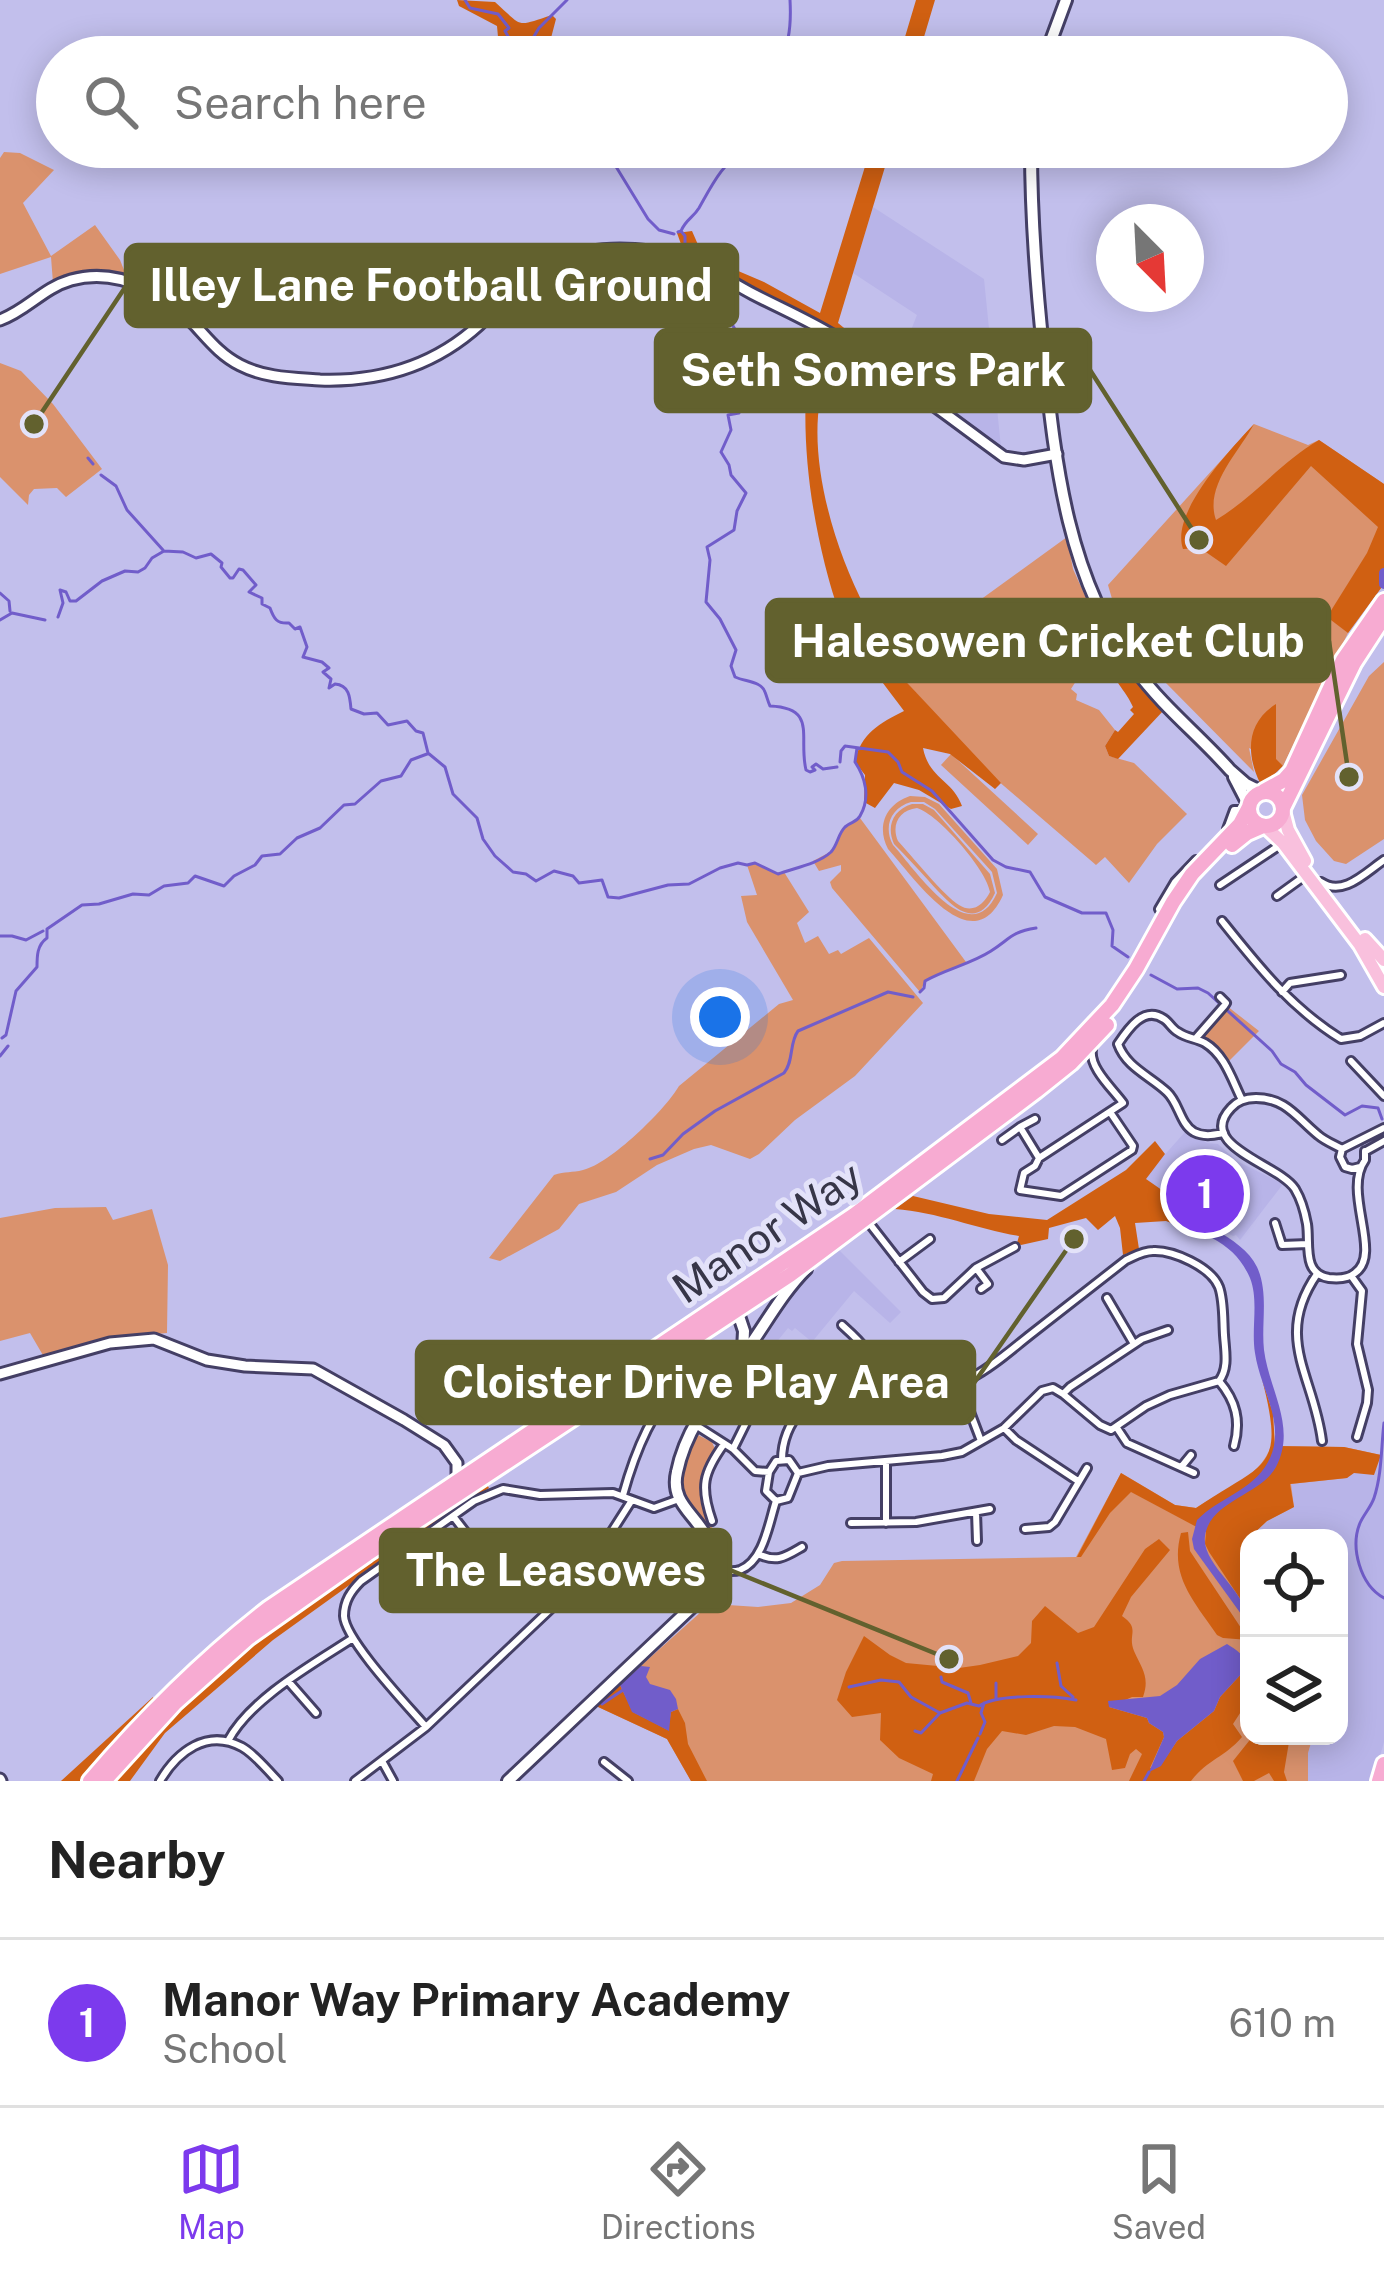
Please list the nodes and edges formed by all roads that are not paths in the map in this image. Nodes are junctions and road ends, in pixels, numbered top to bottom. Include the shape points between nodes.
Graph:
1 (1066, 0) edge
2 (1053, 36) edge
3 (1032, 168) edge
4 (0, 320) edge
5 (1057, 454) junction
6 (1384, 601) edge
7 (1384, 617) edge
8 (1230, 770) junction
9 (1263, 792) junction
10 (1248, 808) junction
11 (1283, 810) junction
12 (1264, 826) junction
13 (1219, 842) junction
14 (1282, 843) junction
15 (1384, 860) edge
16 (1306, 875) junction
17 (1321, 882) junction
18 (1220, 886) dead end
19 (1280, 890) dead end
20 (1159, 910) dead end
21 (1222, 921) dead end
22 (1384, 960) edge
23 (1341, 975) dead end
24 (1384, 987) edge
25 (1282, 992) junction
26 (1220, 997) dead end
27 (1384, 1023) edge
28 (1099, 1035) junction
29 (1196, 1038) junction
30 (1352, 1061) dead end
31 (1071, 1063) junction
32 (1094, 1064) junction
33 (1384, 1096) edge
34 (1242, 1100) junction
35 (1110, 1112) junction
36 (1035, 1119) dead end
37 (1020, 1127) junction
38 (1384, 1128) edge
39 (1224, 1133) junction
40 (1003, 1140) dead end
41 (1384, 1141) edge
42 (1356, 1144) junction
43 (1342, 1149) junction
44 (1365, 1151) junction
45 (1040, 1158) junction
46 (1360, 1167) junction
47 (866, 1219) junction
48 (1275, 1223) dead end
49 (927, 1244) dead end
50 (1308, 1244) junction
51 (830, 1246) junction
52 (1016, 1246) dead end
53 (899, 1262) junction
54 (976, 1268) junction
55 (1317, 1274) junction
56 (1352, 1276) junction
57 (988, 1286) dead end
58 (740, 1292) junction
59 (1113, 1301) dead end
60 (736, 1312) junction
61 (716, 1325) junction
62 (842, 1325) dead end
63 (1168, 1330) dead end
64 (1152, 1335) junction
65 (749, 1336) junction
66 (1134, 1344) junction
67 (1156, 1346) dead end
68 (773, 1368) dead end
69 (686, 1373) dead end
70 (0, 1374) edge
71 (874, 1380) junction
72 (1219, 1381) junction
73 (959, 1383) junction
74 (1063, 1394) junction
75 (694, 1424) junction
76 (1004, 1428) junction
77 (1118, 1428) junction
78 (1357, 1431) dead end
79 (1322, 1441) dead end
80 (982, 1443) junction
81 (724, 1444) junction
82 (734, 1449) junction
83 (1236, 1450) dead end
84 (1191, 1455) dead end
85 (782, 1460) junction
86 (886, 1461) junction
87 (457, 1463) junction
88 (482, 1463) junction
89 (1182, 1466) junction
90 (1087, 1468) dead end
91 (769, 1472) junction
92 (799, 1473) junction
93 (1194, 1473) dead end
94 (457, 1480) junction
95 (1078, 1481) junction
96 (623, 1495) junction
97 (679, 1498) junction
98 (632, 1500) junction
99 (776, 1501) junction
100 (990, 1509) dead end
101 (976, 1512) junction
102 (453, 1516) junction
103 (712, 1521) dead end
104 (886, 1522) junction
105 (851, 1524) dead end
106 (1025, 1528) dead end
107 (977, 1541) dead end
108 (802, 1546) dead end
109 (758, 1554) junction
110 (396, 1558) junction
111 (486, 1560) dead end
112 (711, 1569) junction
113 (433, 1604) dead end
114 (353, 1639) junction
115 (288, 1681) junction
116 (317, 1714) dead end
117 (426, 1727) junction
118 (228, 1742) junction
119 (382, 1761) junction
120 (604, 1762) dead end
121 (1384, 1765) edge
122 (89, 1781) edge
123 (104, 1781) edge
124 (161, 1781) edge
125 (278, 1781) edge
126 (355, 1781) edge
127 (393, 1781) edge
128 (508, 1781) edge
129 (628, 1781) edge
130 (1379, 1781) edge

1 - 2 main road
3 - 5 main road
4 - 5 street via 51,288 101,275 159,295 223,355 261,374 370,380 464,338 561,256 652,252 684,258 832,335 1004,457
5 - 8 main road via 1079,562 1106,622 1135,669
6 - 9 highway via 1343,660 1292,771
7 - 11 highway
8 - 9 main road
8 - 10 main road
9 - 10 highway
9 - 11 highway via 1277,796
10 - 12 highway
10 - 13 highway, Manor Way
11 - 12 highway
11 - 17 main road
12 - 14 main road
12 - 28 highway, Manor Way via 1236,841 1187,893
13 - 20 street via 1175,882
13 - 58 highway, Manor Way via 1104,1016 1062,1058
14 - 16 main road
14 - 18 street
15 - 17 street via 1341,888
16 - 19 street
16 - 24 main road
17 - 22 main road
21 - 25 street
23 - 25 street via 1291,983
25 - 27 street via 1341,1039
26 - 29 street via 1226,1003
28 - 31 highway, Manor Way
28 - 32 street
29 - 34 street via 1217,1052
29 - 39 street via 1145,1015 1118,1049 1170,1094 1187,1127 1205,1136
30 - 33 street
31 - 32 street
31 - 47 highway, Manor Way
32 - 35 street via 1123,1103
34 - 39 street via 1226,1116
34 - 43 street via 1282,1103
35 - 45 street
35 - 45 street via 1132,1150 1061,1196 1021,1190 1024,1173
36 - 37 street
37 - 40 street
37 - 45 street
38 - 42 street
39 - 50 street via 1295,1189
41 - 44 street
42 - 43 street
42 - 44 street
43 - 46 street via 1342,1164
44 - 46 street
46 - 56 street via 1367,1249
47 - 51 highway, Manor Way
47 - 53 street
48 - 50 street via 1282,1245
49 - 53 street
50 - 55 street
51 - 60 highway, Manor Way
51 - 65 main road
52 - 54 street
53 - 54 street via 932,1299 951,1295
54 - 57 street
55 - 56 street
55 - 79 street via 1295,1334
56 - 78 street via 1362,1291 1357,1344 1368,1390
58 - 60 main road
58 - 88 highway, Manor Way
59 - 66 street
60 - 61 highway, Manor Way
60 - 65 main road
61 - 65 main road
61 - 123 highway, Manor Way via 248,1638
62 - 71 street via 867,1347
63 - 64 street
64 - 66 street
64 - 67 street
65 - 75 main road
66 - 74 street
68 - 82 street
69 - 96 street via 649,1421
70 - 87 street via 154,1339 207,1360 313,1369 444,1445
71 - 73 street
71 - 85 street via 846,1381 812,1400 791,1422
72 - 73 street via 1226,1369 1217,1282 1198,1266 1148,1251
72 - 77 street via 1146,1406
72 - 83 street via 1238,1418
73 - 80 street
74 - 76 street via 1042,1391
74 - 77 street via 1107,1430
75 - 81 street
75 - 97 main road via 676,1475
76 - 80 street
76 - 95 street
77 - 89 street via 1127,1443
80 - 86 street
81 - 82 street
81 - 103 street via 704,1483
82 - 91 street via 755,1471
84 - 89 street
85 - 91 street
85 - 92 street
86 - 92 street
86 - 104 street
87 - 88 street
87 - 94 street
88 - 94 highway, Manor Way
89 - 93 street
90 - 95 street
91 - 99 street via 766,1491
92 - 99 street via 792,1493
94 - 122 highway, Manor Way via 242,1629
95 - 106 street via 1055,1522
96 - 98 street
96 - 102 street via 507,1488
97 - 98 street via 654,1508
97 - 112 main road via 706,1537
98 - 117 street via 560,1601
99 - 109 street
100 - 101 street
101 - 104 street
101 - 107 street
102 - 110 street
102 - 111 street
104 - 105 street
108 - 109 street via 779,1560
109 - 112 street via 739,1571
110 - 113 street
110 - 114 street via 351,1591 344,1621
112 - 128 main road via 694,1605
114 - 115 street
114 - 117 street
115 - 116 street
115 - 118 street
117 - 119 street
118 - 124 street via 189,1748
118 - 125 street
119 - 126 street
119 - 127 street
120 - 129 street
121 - 130 highway

